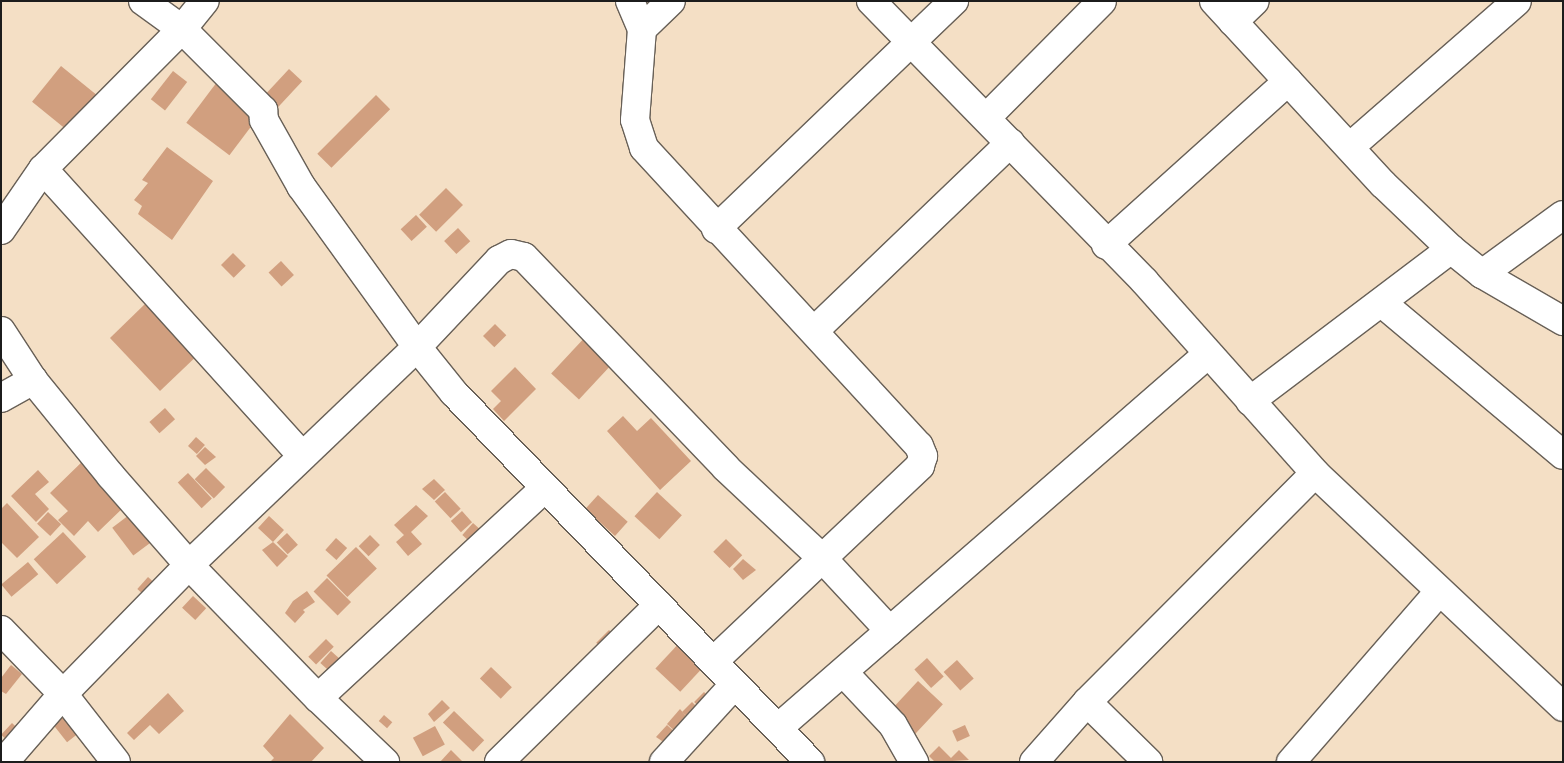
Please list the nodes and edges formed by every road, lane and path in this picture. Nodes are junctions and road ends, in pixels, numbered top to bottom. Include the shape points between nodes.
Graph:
1 (143, 1) edge
2 (205, 1) edge
3 (630, 1) edge
4 (671, 1) edge
5 (871, 1) edge
6 (954, 1) edge
7 (1102, 1) edge
8 (1214, 1) edge
9 (1255, 1) edge
10 (1517, 1) edge
11 (1233, 22) junction
12 (182, 29) junction
13 (642, 29) junction
14 (909, 42) junction
15 (1288, 80) junction
16 (987, 117) junction
17 (1010, 143) junction
18 (1351, 146) junction
19 (43, 169) junction
20 (1563, 215) edge
21 (716, 229) junction
22 (1, 230) edge
23 (1106, 245) junction
24 (1451, 250) junction
25 (1482, 274) junction
26 (1382, 303) junction
27 (1563, 320) edge
28 (1, 331) edge
29 (814, 331) junction
30 (416, 347) junction
31 (1208, 354) junction
32 (33, 380) junction
33 (1, 398) edge
34 (1250, 401) junction
35 (301, 455) junction
36 (1563, 455) edge
37 (1316, 473) junction
38 (545, 488) junction
39 (823, 558) junction
40 (189, 564) junction
41 (1438, 592) junction
42 (659, 605) junction
43 (1, 630) edge
44 (890, 632) junction
45 (714, 661) junction
46 (844, 673) junction
47 (735, 684) junction
48 (63, 694) junction
49 (318, 698) junction
50 (1087, 702) junction
51 (1563, 707) edge
52 (778, 728) junction
53 (676, 757) edge
54 (907, 758) edge
55 (4, 762) edge
56 (116, 762) edge
57 (385, 762) edge
58 (499, 762) edge
59 (810, 762) edge
60 (1034, 762) edge
61 (1148, 762) edge
62 (1291, 762) edge

1 - 12 street
2 - 12 street
3 - 13 street
4 - 13 street
5 - 14 street
6 - 14 street
7 - 16 street
8 - 11 street
9 - 11 street
10 - 18 street
11 - 15 street
12 - 19 street
12 - 30 street via 263,110 264,120 284,160
13 - 21 street via 637,134 644,148
14 - 16 street
14 - 21 street
15 - 18 street
15 - 23 street
16 - 17 street
17 - 23 street
17 - 29 street
18 - 24 street via 1384,184
19 - 22 street
19 - 35 street
20 - 25 street
21 - 29 street
23 - 31 street via 1145,282
24 - 25 street
24 - 26 street
25 - 27 street
26 - 34 street
26 - 36 street
28 - 32 street
29 - 39 street via 919,446 923,456 920,466
30 - 35 street
30 - 38 street via 454,393
30 - 39 street via 500,260 512,254 524,257 726,468
31 - 34 street
31 - 44 street
32 - 33 street
32 - 40 street via 111,476
34 - 37 street
35 - 40 street
37 - 41 street
37 - 50 street
38 - 42 street
38 - 49 street
39 - 44 street
39 - 45 street
40 - 48 street
40 - 49 street
41 - 51 street
41 - 62 street
42 - 45 street
42 - 58 street
43 - 48 street
44 - 46 street
45 - 47 street
46 - 52 street
46 - 54 street via 894,725
47 - 52 street
47 - 53 street
48 - 55 street
48 - 56 street
49 - 57 street
50 - 60 street
50 - 61 street
52 - 59 street

